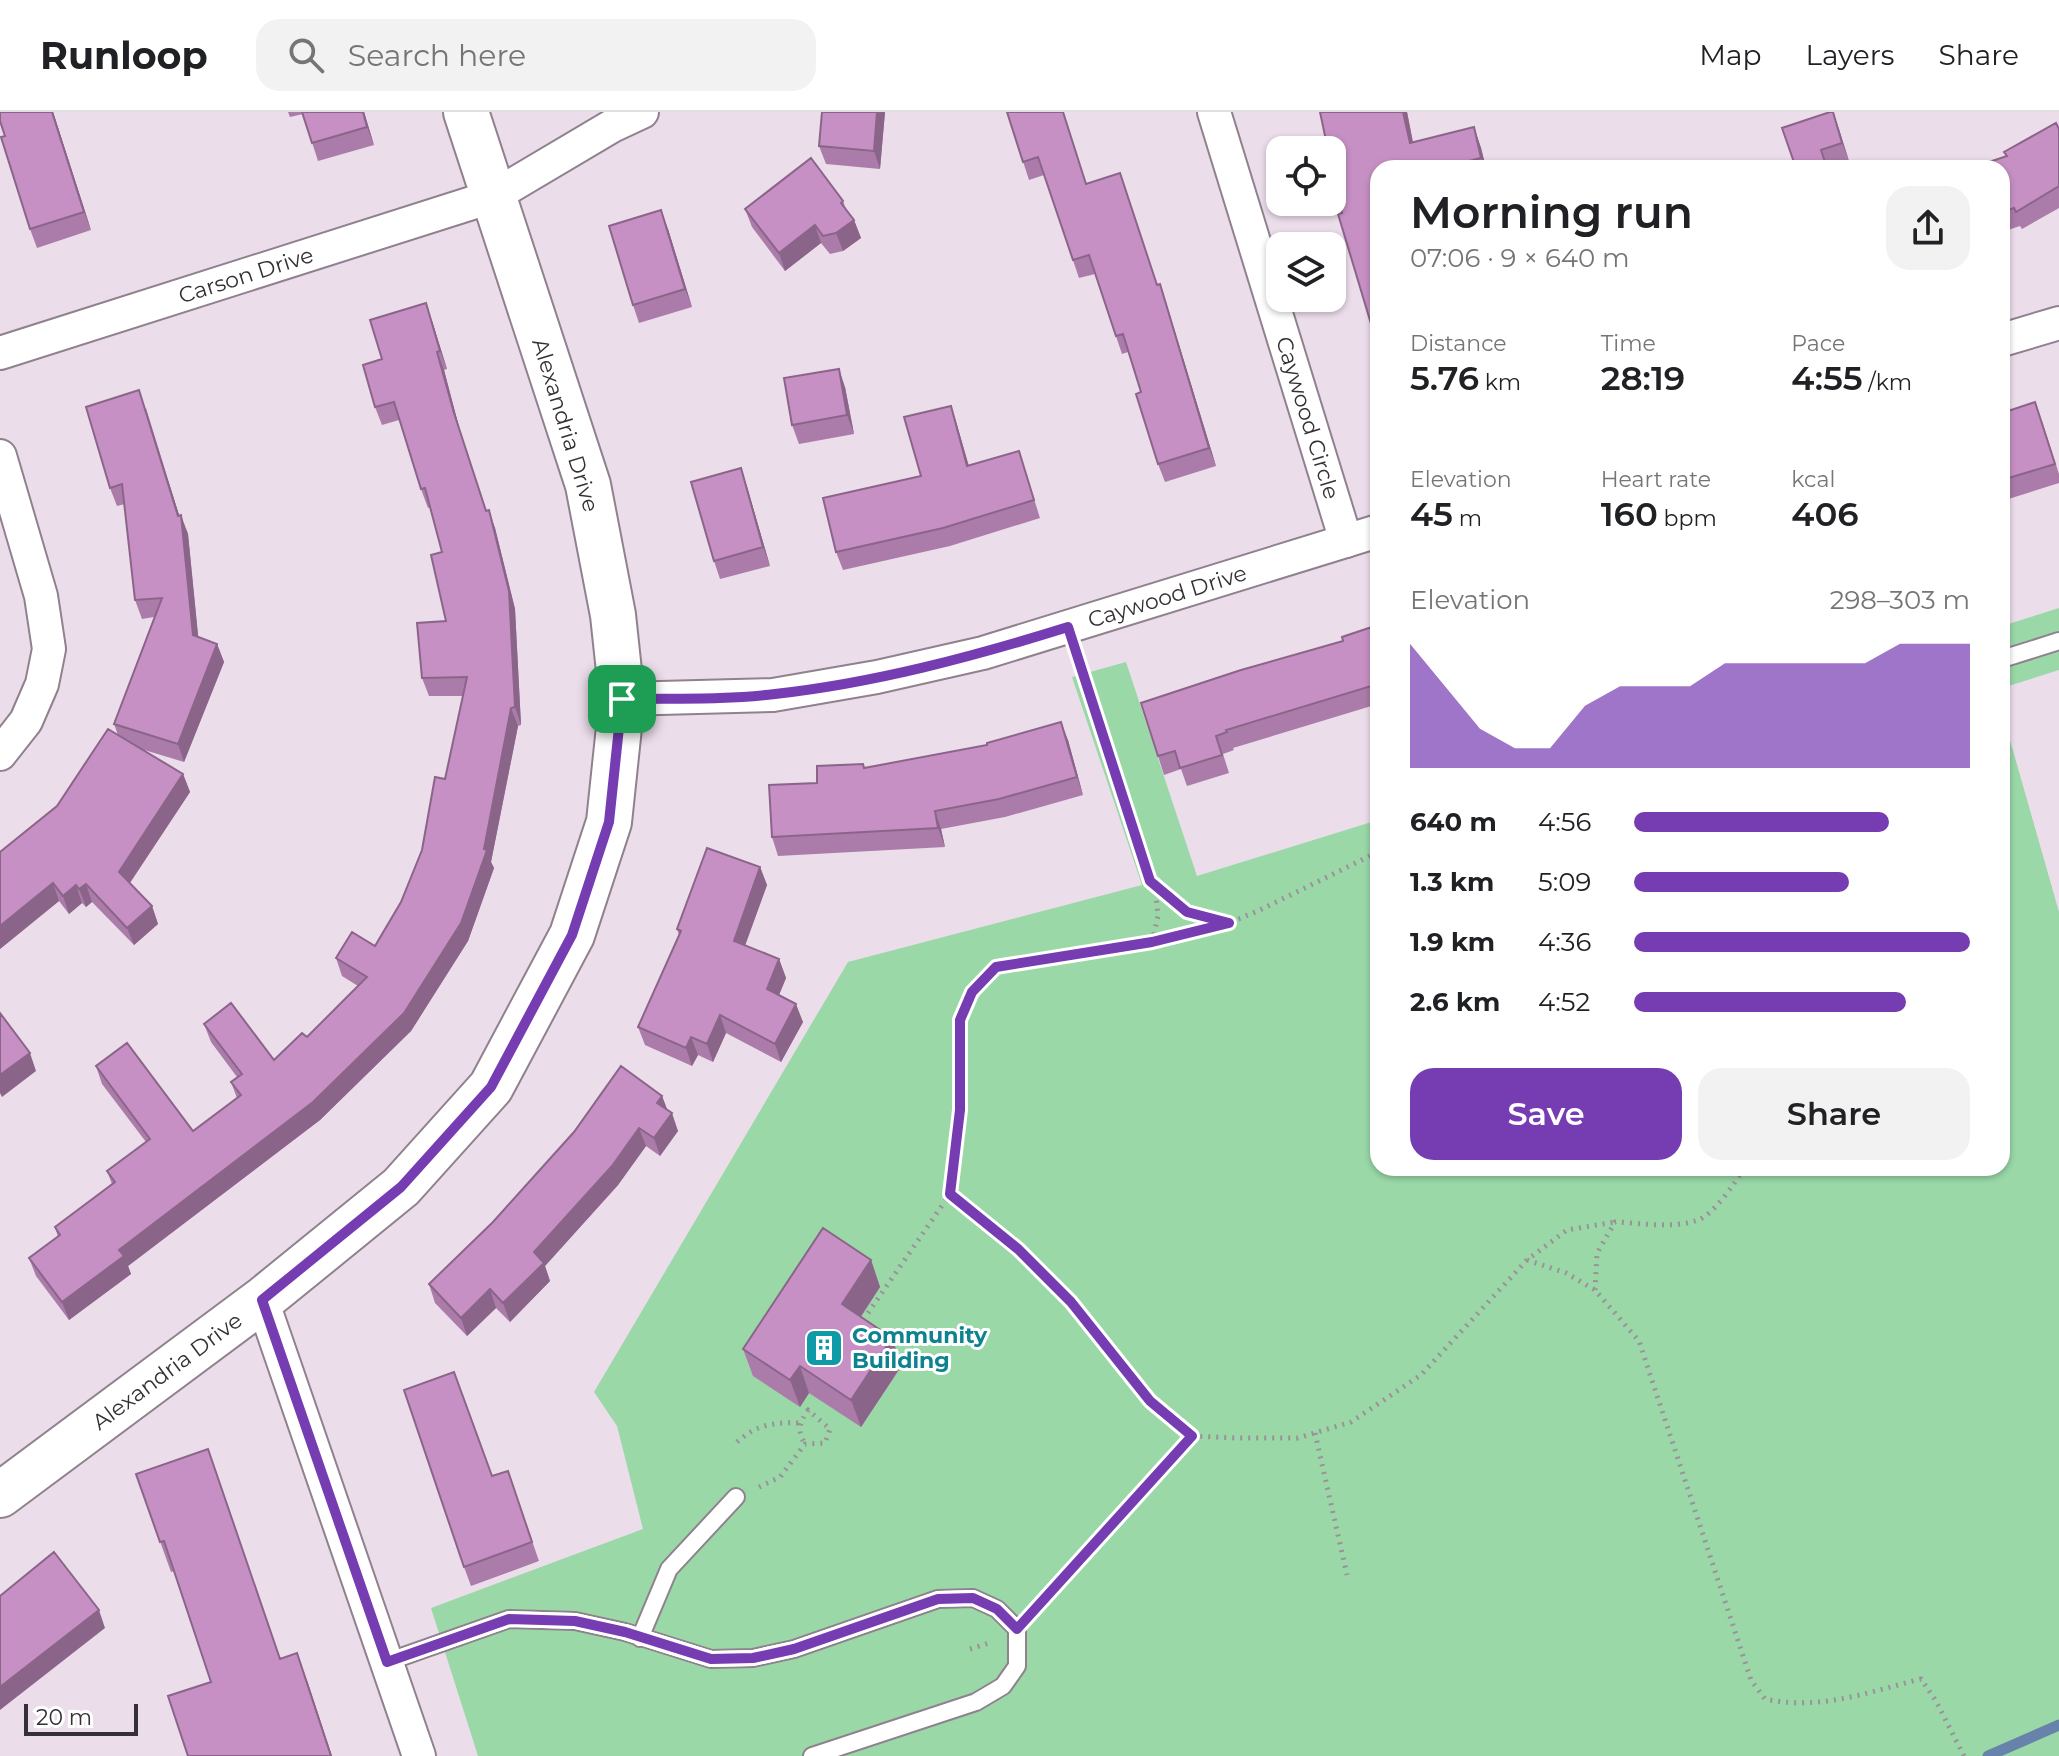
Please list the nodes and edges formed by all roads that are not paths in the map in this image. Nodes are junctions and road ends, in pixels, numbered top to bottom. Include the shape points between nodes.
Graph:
1 (466, 112) edge
2 (642, 112) edge
3 (1214, 112) edge
4 (494, 196) junction
5 (2059, 323) edge
6 (2010, 338) edge
7 (0, 353) edge
8 (0, 456) edge
9 (1370, 534) edge
10 (1346, 541) junction
11 (2059, 641) edge
12 (2010, 656) edge
13 (622, 699) junction
14 (0, 754) edge
15 (262, 1300) junction
16 (0, 1495) edge
17 (736, 1497) road end
18 (640, 1638) junction
19 (387, 1662) junction
20 (419, 1756) edge
21 (812, 1756) edge

1 - 4 street, Alexandria Drive
2 - 4 street, Carson Drive
3 - 10 street, Caywood Circle
4 - 7 street, Carson Drive
4 - 13 street, Alexandria Drive via 588,485 613,615
5 - 6 street
8 - 14 street via 41,596 49,649 26,721
9 - 10 street, Caywood Drive
10 - 13 street, Caywood Drive via 983,653 877,677 773,695
11 - 12 lane
13 - 15 street, Alexandria Drive via 609,822 572,935 491,1087 401,1187
15 - 16 street, Alexandria Drive
15 - 19 street
17 - 18 lane via 669,1569
18 - 19 lane via 575,1621 509,1619
18 - 21 lane via 711,1659 753,1658 938,1599 973,1598 997,1609 1017,1629 1017,1666 1003,1686 976,1702
19 - 20 street

